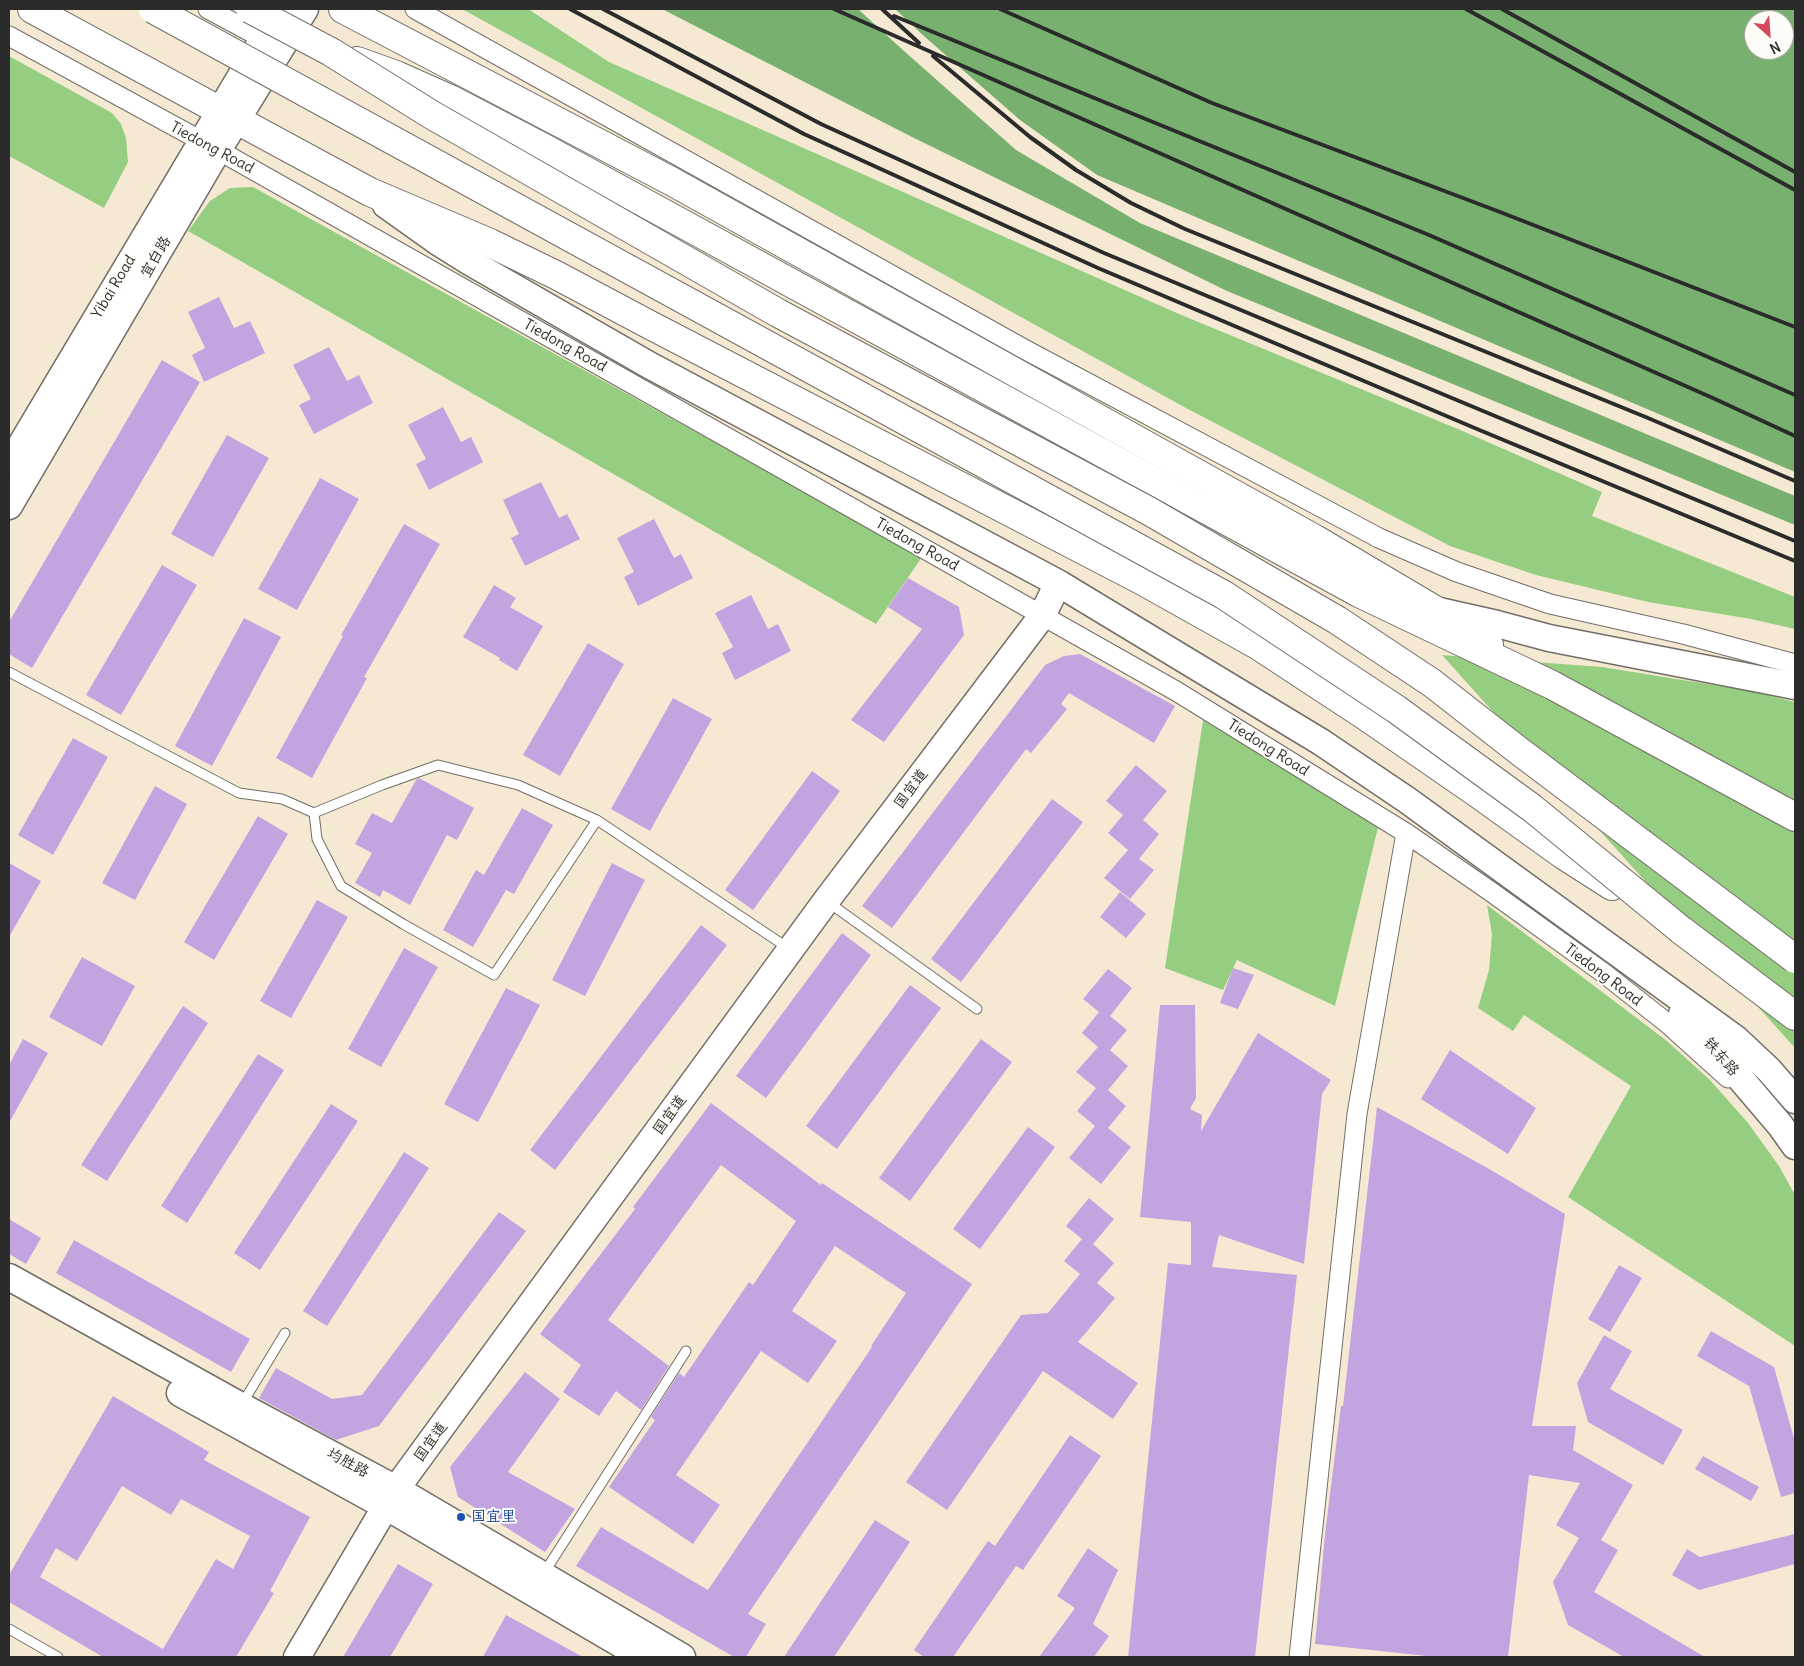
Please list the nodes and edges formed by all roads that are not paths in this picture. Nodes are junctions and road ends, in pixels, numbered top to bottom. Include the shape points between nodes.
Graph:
1 (32, 9) edge
2 (153, 9) edge
3 (208, 9) edge
4 (250, 9) edge
5 (281, 9) edge
6 (305, 9) edge
7 (343, 9) edge
8 (415, 9) edge
9 (9, 36) edge
10 (262, 38) junction
11 (331, 52) junction
12 (228, 115) junction
13 (210, 146) junction
14 (370, 192) junction
15 (9, 465) edge
16 (9, 506) edge
17 (1058, 583) junction
18 (1359, 593) junction
19 (1435, 610) junction
20 (1042, 616) junction
21 (1795, 664) edge
22 (9, 672) edge
23 (1552, 685) junction
24 (1795, 686) edge
25 (314, 813) junction
26 (1795, 817) edge
27 (597, 820) junction
28 (1406, 834) junction
29 (826, 901) junction
30 (1681, 930) junction
31 (790, 950) junction
32 (1795, 959) edge
33 (1642, 971) junction
34 (977, 1009) dead end
35 (1795, 1016) edge
36 (1795, 1100) edge
37 (1780, 1125) junction
38 (1795, 1146) edge
39 (9, 1277) edge
40 (9, 1297) edge
41 (285, 1332) dead end
42 (686, 1351) dead end
43 (241, 1406) junction
44 (392, 1498) junction
45 (543, 1576) junction
46 (9, 1629) edge
47 (58, 1657) edge
48 (297, 1657) edge
49 (643, 1657) edge
50 (682, 1657) edge
51 (1299, 1657) edge

1 - 12 main road, Tiedong Road
2 - 30 main road, bridge via 1224,595 1396,708 1532,808
3 - 10 street
4 - 11 main road, bridge
5 - 10 street
6 - 12 street
7 - 19 main road via 680,186 1306,534
8 - 21 street via 1024,349 1379,538 1457,572 1550,604
9 - 13 street, Tiedong Road
10 - 12 street
11 - 18 main road, bridge via 450,99 536,144
11 - 32 main road, bridge via 432,115 752,298 1149,511 1337,620 1432,682
12 - 13 street, Yibai Road
12 - 14 main road, Tiedong Road
13 - 15 street, Yibai Road
13 - 16 street, 宜白路
13 - 20 street, Tiedong Road
14 - 17 street, Tiedong Road via 470,262 649,365
14 - 30 main road, bridge via 556,275 1141,580 1259,646 1453,776 1565,856
17 - 20 street, 国宜道
17 - 33 street, Tiedong Road via 1321,742 1407,800
18 - 19 street
18 - 23 main road
19 - 23 main road
19 - 24 street via 1549,638
20 - 28 street, Tiedong Road via 1176,691
20 - 29 street, 国宜道
22 - 25 lane via 239,793 282,799
23 - 26 main road
25 - 27 lane via 438,765 518,785
25 - 27 lane via 317,839 341,886 494,975
27 - 31 lane
28 - 37 street, Tiedong Road via 1490,891 1667,1023
28 - 51 street via 1357,1114
29 - 31 street, 国宜道
29 - 34 lane
30 - 35 main road
31 - 44 street, 国宜道
33 - 36 street, Tiedong Road via 1736,1039
33 - 37 street, 铁东路
37 - 38 street, 铁东路
39 - 43 street, 均胜路
40 - 44 street, 均胜路
41 - 43 lane
42 - 45 lane
43 - 44 street, 均胜路
44 - 45 street, 均胜路
44 - 48 street, 国宜道
44 - 49 street, 均胜路
45 - 50 street, 均胜路
46 - 47 lane

